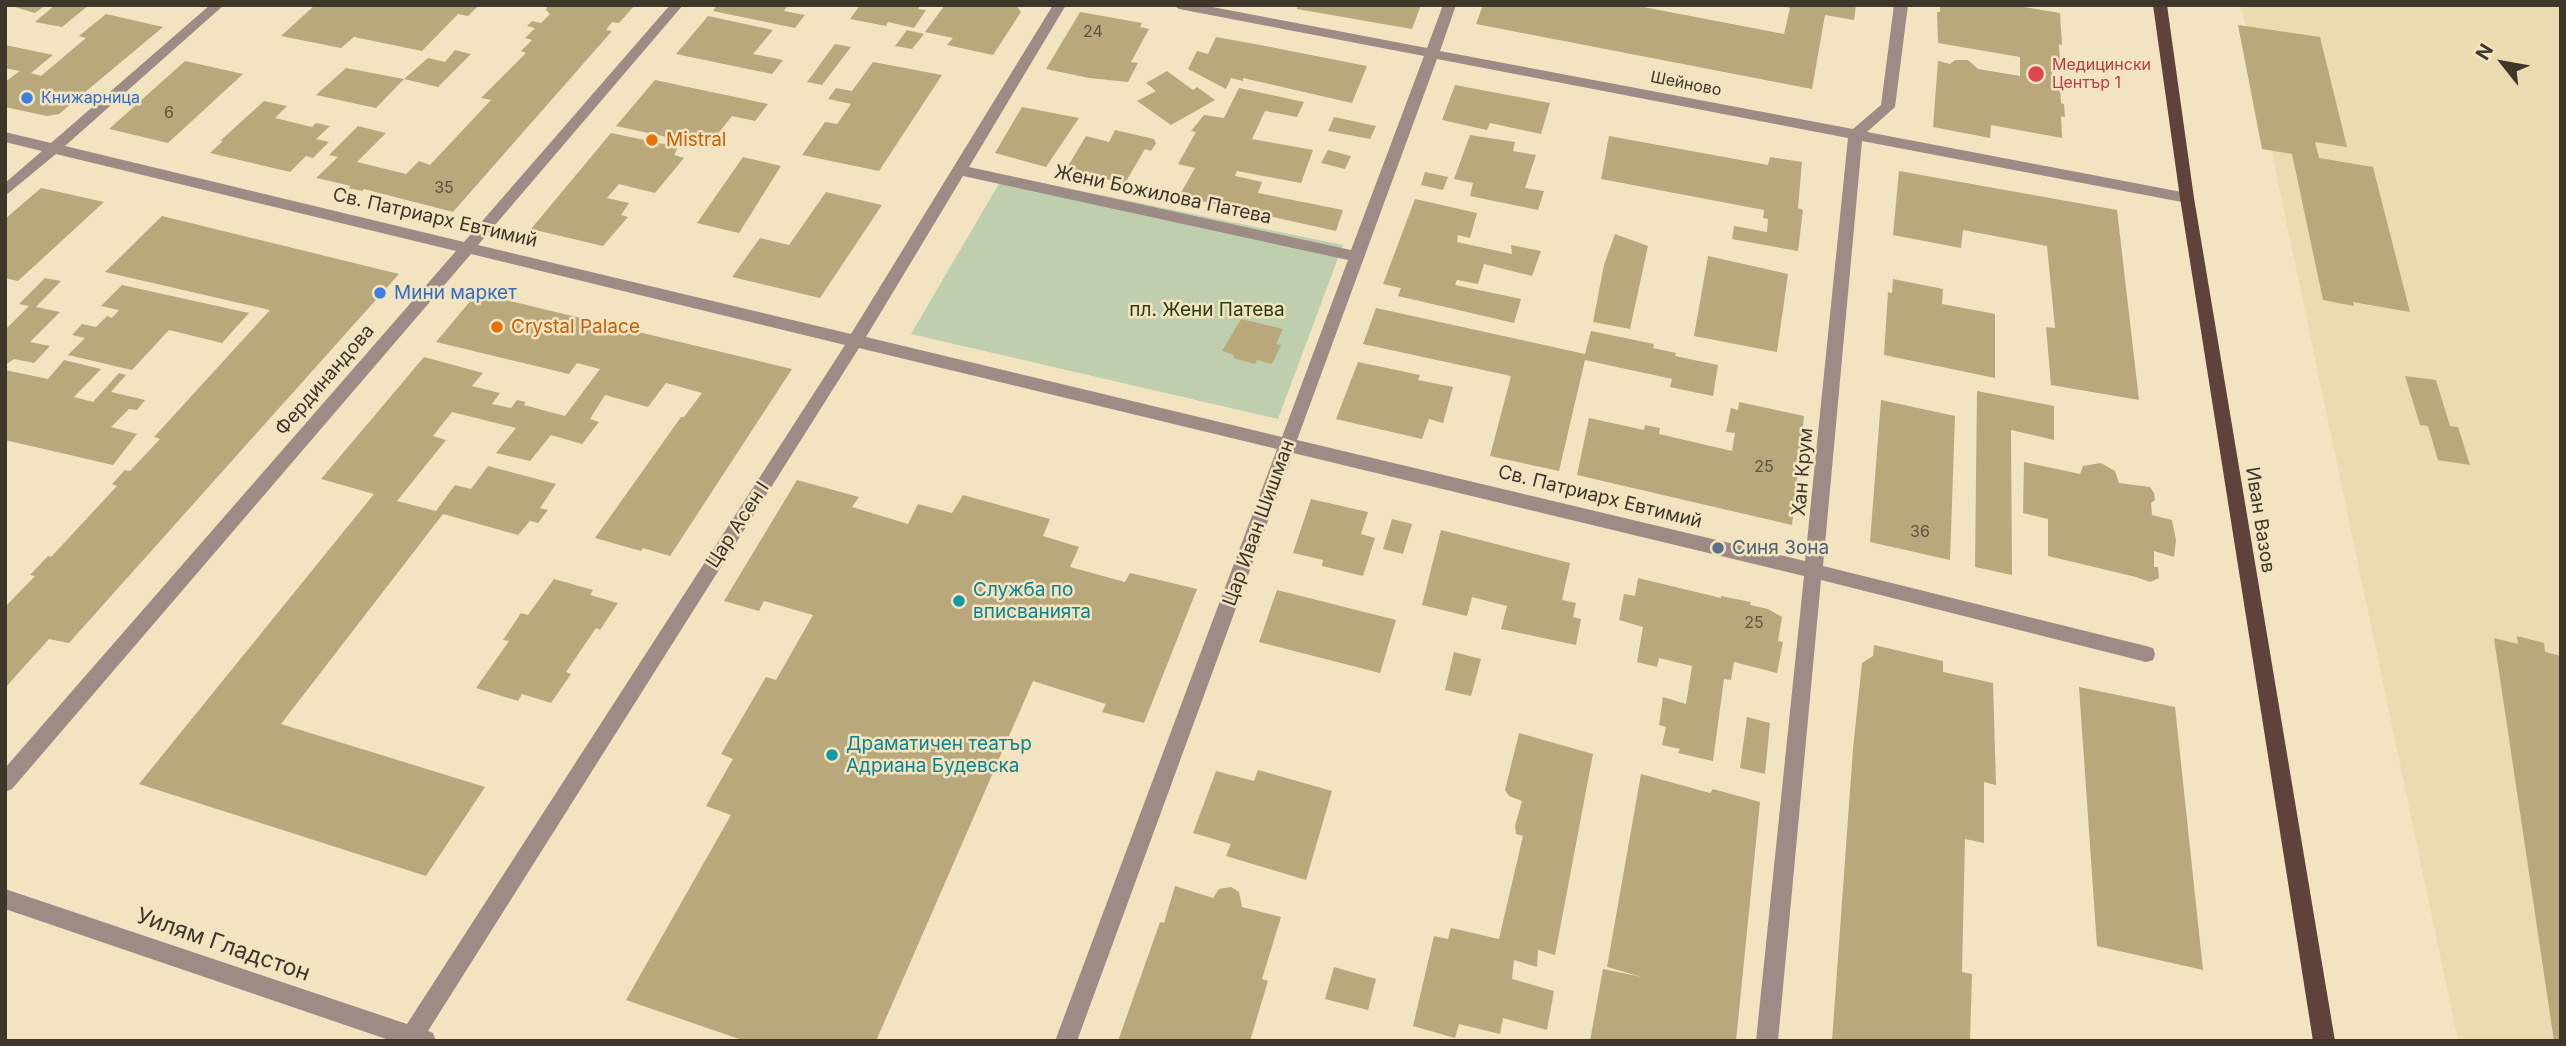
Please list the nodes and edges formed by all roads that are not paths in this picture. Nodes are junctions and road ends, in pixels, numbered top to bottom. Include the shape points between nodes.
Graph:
1 (218, 5) edge
2 (677, 5) edge
3 (1060, 5) edge
4 (1179, 5) edge
5 (1450, 5) edge
6 (1901, 5) edge
7 (2160, 5) edge
8 (1433, 53) junction
9 (1856, 134) junction
10 (5, 137) edge
11 (53, 149) junction
12 (960, 170) junction
13 (5, 191) edge
14 (2187, 198) junction
15 (467, 248) junction
16 (1357, 257) junction
17 (856, 341) junction
18 (1288, 444) junction
19 (1814, 571) junction
20 (2146, 654) dead end
21 (5, 783) edge
22 (5, 899) edge
23 (416, 1039) edge
24 (1066, 1041) edge
25 (1767, 1041) edge
26 (2324, 1041) edge

1 - 11 street
2 - 15 street, Фердинандова
3 - 12 street, Цар Асен I
4 - 8 street, Шейново
5 - 8 street, Цар Иван Шишман
6 - 9 street via 1888,107
7 - 14 main road, Иван Вазов
8 - 9 street, Шейново
8 - 16 street, Цар Иван Шишман
9 - 14 street, Шейново
9 - 19 street, Хан Крум
10 - 11 street, Св. Патриарх Евтимий
11 - 13 street
11 - 15 street, Св. Патриарх Евтимий
12 - 16 street, Жени Божилова Патева
12 - 17 street, Цар Асен I
14 - 26 main road, Иван Вазов
15 - 17 street, Св. Патриарх Евтимий
15 - 21 street, Фердинандова
16 - 18 street, Цар Иван Шишман
17 - 18 street, Св. Патриарх Евтимий
17 - 23 street, Цар Асен I
18 - 19 street, Св. Патриарх Евтимий
18 - 24 street, Цар Иван Шишман
19 - 20 street, Св. Патриарх Евтимий
19 - 25 street, Хан Крум
22 - 23 street, Уилям Гладстон

